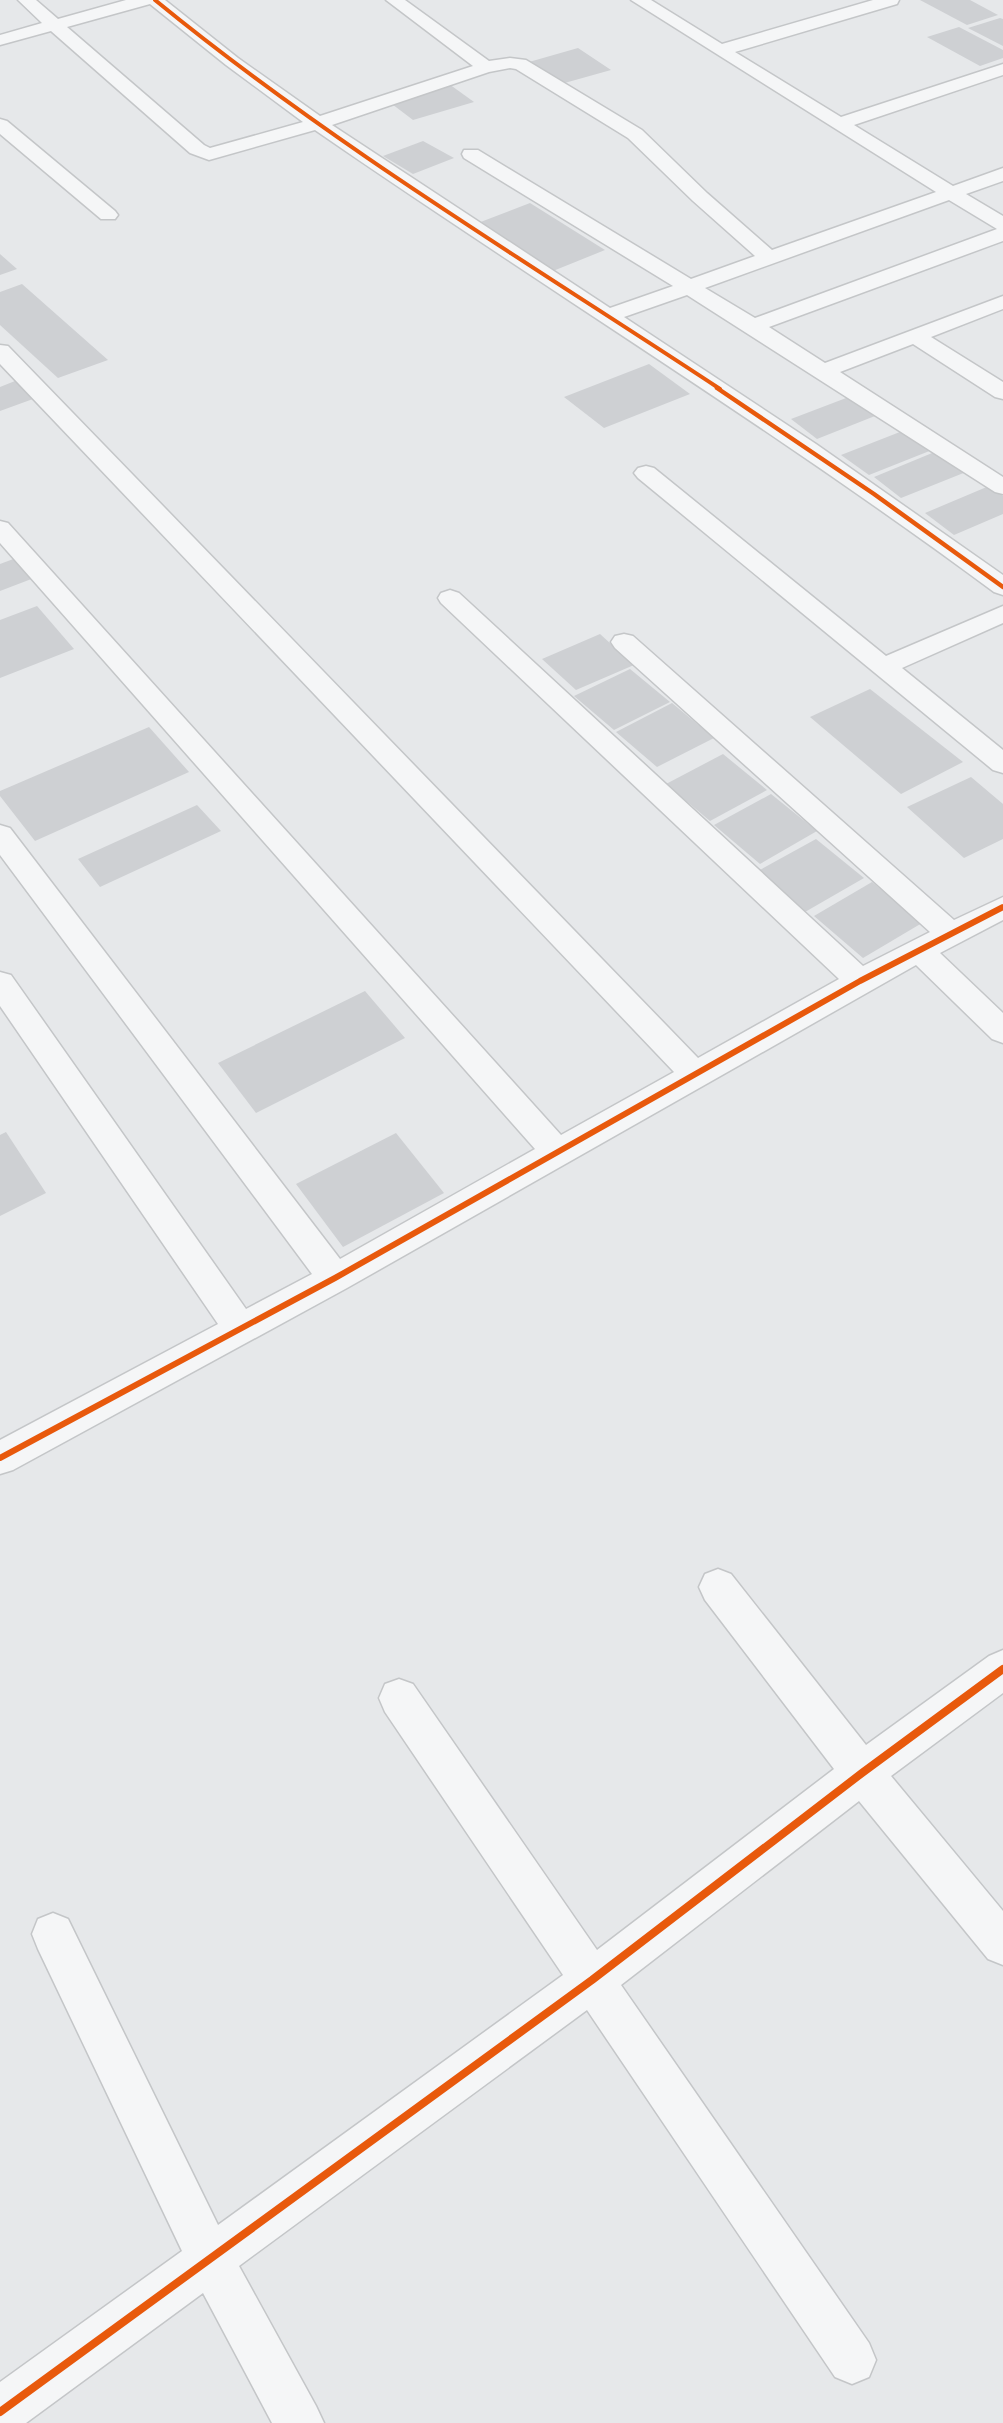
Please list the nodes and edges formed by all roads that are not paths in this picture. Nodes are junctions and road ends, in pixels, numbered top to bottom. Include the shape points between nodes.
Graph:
1 (26, 0) edge
2 (145, 0) edge
3 (155, 0) edge
4 (394, 0) edge
5 (639, 0) edge
6 (891, 0) edge
7 (56, 26) junction
8 (0, 40) edge
9 (721, 50) junction
10 (486, 67) junction
11 (1003, 69) edge
12 (316, 123) junction
13 (840, 123) junction
14 (0, 125) edge
15 (471, 154) dead end
16 (1003, 174) edge
17 (950, 193) junction
18 (108, 215) dead end
19 (1003, 225) edge
20 (1003, 234) edge
21 (768, 257) junction
22 (688, 286) junction
23 (1003, 302) edge
24 (608, 316) junction
25 (753, 326) junction
26 (915, 336) junction
27 (0, 351) edge
28 (823, 371) junction
29 (1003, 392) edge
30 (646, 473) dead end
31 (1003, 487) edge
32 (0, 528) edge
33 (1003, 587) edge
34 (450, 598) dead end
35 (1003, 614) edge
36 (624, 642) dead end
37 (883, 667) junction
38 (1003, 764) edge
39 (0, 835) edge
40 (1003, 907) edge
41 (951, 934) junction
42 (919, 951) junction
43 (860, 981) junction
44 (0, 983) edge
45 (1003, 1031) edge
46 (696, 1075) junction
47 (557, 1152) junction
48 (335, 1278) junction
49 (240, 1328) junction
50 (0, 1458) edge
51 (718, 1587) dead end
52 (1003, 1669) edge
53 (399, 1698) dead end
54 (862, 1773) junction
55 (53, 1935) dead end
56 (1003, 1944) edge
57 (592, 1980) junction
58 (210, 2259) junction
59 (852, 2360) dead end
60 (0, 2412) edge
61 (299, 2423) edge

1 - 7 street
2 - 7 street
3 - 12 street via 212,48
4 - 10 street
5 - 9 street
6 - 9 street
7 - 8 street
7 - 12 street via 202,152 220,153
9 - 13 street
10 - 12 street
10 - 21 street via 520,64 616,120
11 - 13 street
12 - 24 street
13 - 17 street
14 - 18 street
15 - 22 street
16 - 17 street
17 - 19 street
17 - 21 street
20 - 25 street
21 - 22 street
22 - 24 street
22 - 25 street
23 - 26 street
24 - 33 street via 786,432
25 - 28 street
26 - 28 street
26 - 29 street
27 - 46 street
28 - 31 street
30 - 37 street
32 - 47 street
34 - 43 street
35 - 37 street
36 - 41 street
37 - 38 street
39 - 48 street
40 - 41 street
41 - 42 street
42 - 43 street
42 - 45 street
43 - 46 street
44 - 49 street
46 - 47 street
47 - 48 street
48 - 49 street
49 - 50 street
51 - 54 street
52 - 54 street
53 - 57 street
54 - 56 street
54 - 57 street
55 - 58 street
57 - 58 street
57 - 59 street
58 - 60 street
58 - 61 street

